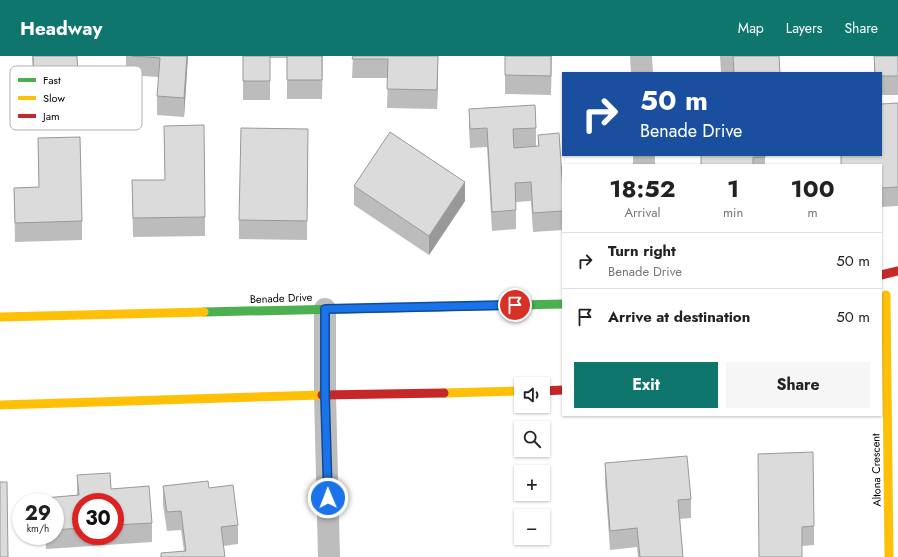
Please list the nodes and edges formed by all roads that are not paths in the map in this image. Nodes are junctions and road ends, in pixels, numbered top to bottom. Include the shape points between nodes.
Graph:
1 (641, 56) edge
2 (642, 72) edge
3 (898, 271) edge
4 (882, 275) edge
5 (884, 295) edge
6 (898, 295) edge
7 (562, 304) edge
8 (325, 309) junction
9 (0, 317) edge
10 (884, 382) edge
11 (898, 382) edge
12 (562, 390) edge
13 (514, 391) edge
14 (550, 391) edge
15 (325, 395) junction
16 (0, 405) edge
17 (329, 557) edge
18 (889, 557) edge

1 - 2 street
3 - 4 street
5 - 6 street
5 - 10 street, Altona Crescent
7 - 8 street, Benade Drive
8 - 9 street, Benade Drive
8 - 15 street
10 - 11 street
10 - 18 street, Altona Crescent
12 - 14 street
13 - 15 street
15 - 16 street
15 - 17 street

